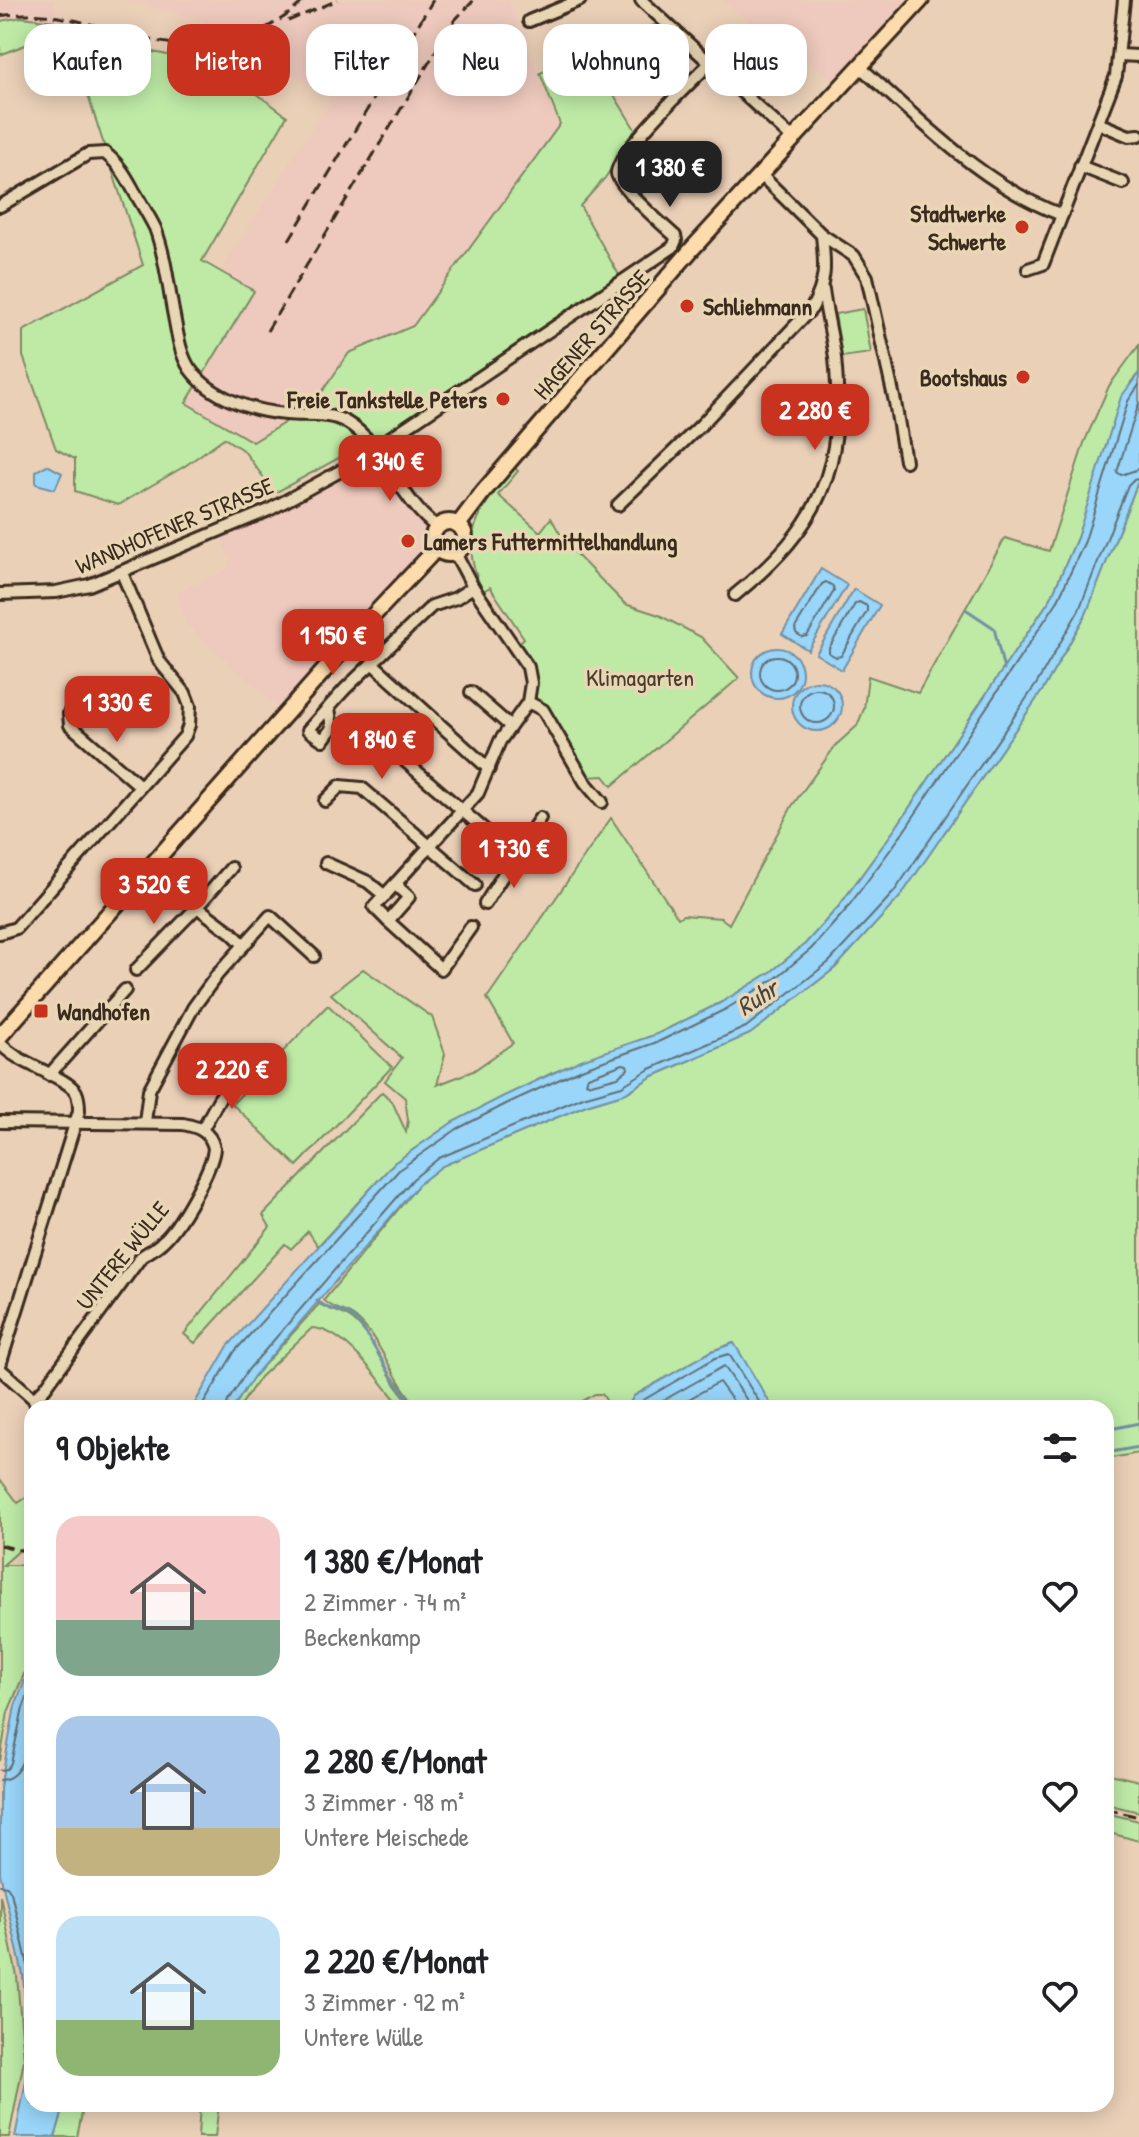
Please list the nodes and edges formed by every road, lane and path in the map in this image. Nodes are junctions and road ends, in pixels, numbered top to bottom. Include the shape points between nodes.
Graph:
1 (580, 0) edge
2 (641, 0) edge
3 (921, 0) edge
4 (1124, 0) edge
5 (529, 21) dead end
6 (1119, 55) junction
7 (1139, 56) edge
8 (705, 60) edge
9 (860, 67) junction
10 (705, 68) edge
11 (745, 96) edge
12 (1098, 123) junction
13 (1139, 135) edge
14 (794, 140) junction
15 (1080, 166) junction
16 (761, 175) junction
17 (1123, 183) dead end
18 (0, 206) edge
19 (1059, 213) junction
20 (822, 235) junction
21 (1028, 269) dead end
22 (823, 288) junction
23 (374, 449) junction
24 (905, 461) dead end
25 (618, 505) dead end
26 (458, 525) junction
27 (437, 527) junction
28 (437, 548) junction
29 (455, 553) junction
30 (122, 573) junction
31 (473, 587) junction
32 (0, 594) edge
33 (735, 595) dead end
34 (372, 663) junction
35 (471, 692) dead end
36 (528, 702) junction
37 (329, 708) dead end
38 (69, 713) dead end
39 (510, 726) junction
40 (406, 762) dead end
41 (489, 769) junction
42 (140, 786) junction
43 (325, 801) dead end
44 (602, 802) dead end
45 (463, 811) junction
46 (540, 818) dead end
47 (431, 845) junction
48 (511, 854) junction
49 (326, 863) dead end
50 (231, 868) dead end
51 (397, 882) junction
52 (475, 885) dead end
53 (385, 896) junction
54 (485, 904) dead end
55 (197, 907) junction
56 (388, 921) junction
57 (471, 927) dead end
58 (0, 933) edge
59 (244, 945) junction
60 (314, 956) dead end
61 (136, 970) dead end
62 (125, 990) dead end
63 (0, 1036) edge
64 (0, 1043) edge
65 (49, 1075) junction
66 (236, 1076) dead end
67 (0, 1122) edge
68 (75, 1122) junction
69 (145, 1122) junction
70 (202, 1130) junction
71 (0, 1367) edge
72 (32, 1400) edge
73 (38, 1400) edge

1 - 5 street
2 - 8 street
3 - 9 main road, HAGENER STRASSE
4 - 6 street
6 - 7 street
6 - 12 street
9 - 14 main road, HAGENER STRASSE
9 - 19 street via 990,177
10 - 23 street, WANDHOFENER STRASSE via 636,141 617,170 635,200 675,236 673,247
11 - 14 street
12 - 13 street
12 - 15 street
14 - 16 main road, HAGENER STRASSE
15 - 17 street
15 - 19 street
16 - 20 street
16 - 26 main road, HAGENER STRASSE
18 - 23 street via 88,154 105,153 118,163 154,227 180,346 189,368 205,386 256,409 333,417
19 - 21 street via 1043,264
20 - 22 street
20 - 24 street via 854,256 867,277
22 - 25 street via 812,308 753,372
22 - 33 street via 838,392 829,465 818,502 802,528 786,550
23 - 27 street via 408,499
23 - 30 street, WANDHOFENER STRASSE via 269,510
26 - 27 main road
26 - 29 main road via 465,536
27 - 28 main road
28 - 29 main road
28 - 63 main road
29 - 31 street
30 - 32 street, WANDHOFENER STRASSE via 56,592
30 - 42 street via 159,661 190,706 185,736
31 - 34 street via 432,606
31 - 36 street via 528,667
34 - 37 street
34 - 41 street
35 - 39 street
36 - 39 street
36 - 44 street via 543,710
38 - 42 street via 70,725
39 - 41 street
40 - 45 street
41 - 45 street
42 - 58 street via 16,928
43 - 47 street via 340,786 362,788
45 - 47 street
45 - 48 street
46 - 48 street via 520,847 521,856
47 - 51 street
47 - 52 street
48 - 54 street
49 - 53 street
50 - 55 street
51 - 53 street
51 - 56 street via 409,897
53 - 56 street via 374,907
55 - 59 street
55 - 61 street
56 - 57 street via 441,969
59 - 60 street via 270,916
59 - 69 street via 193,1008 149,1090
62 - 65 street
64 - 65 street
65 - 68 street via 76,1092
66 - 70 street
67 - 68 street
68 - 69 street
68 - 71 street
69 - 70 street
70 - 73 street, UNTERE WÜLLE via 212,1139 214,1155 173,1229 141,1257
71 - 72 street

